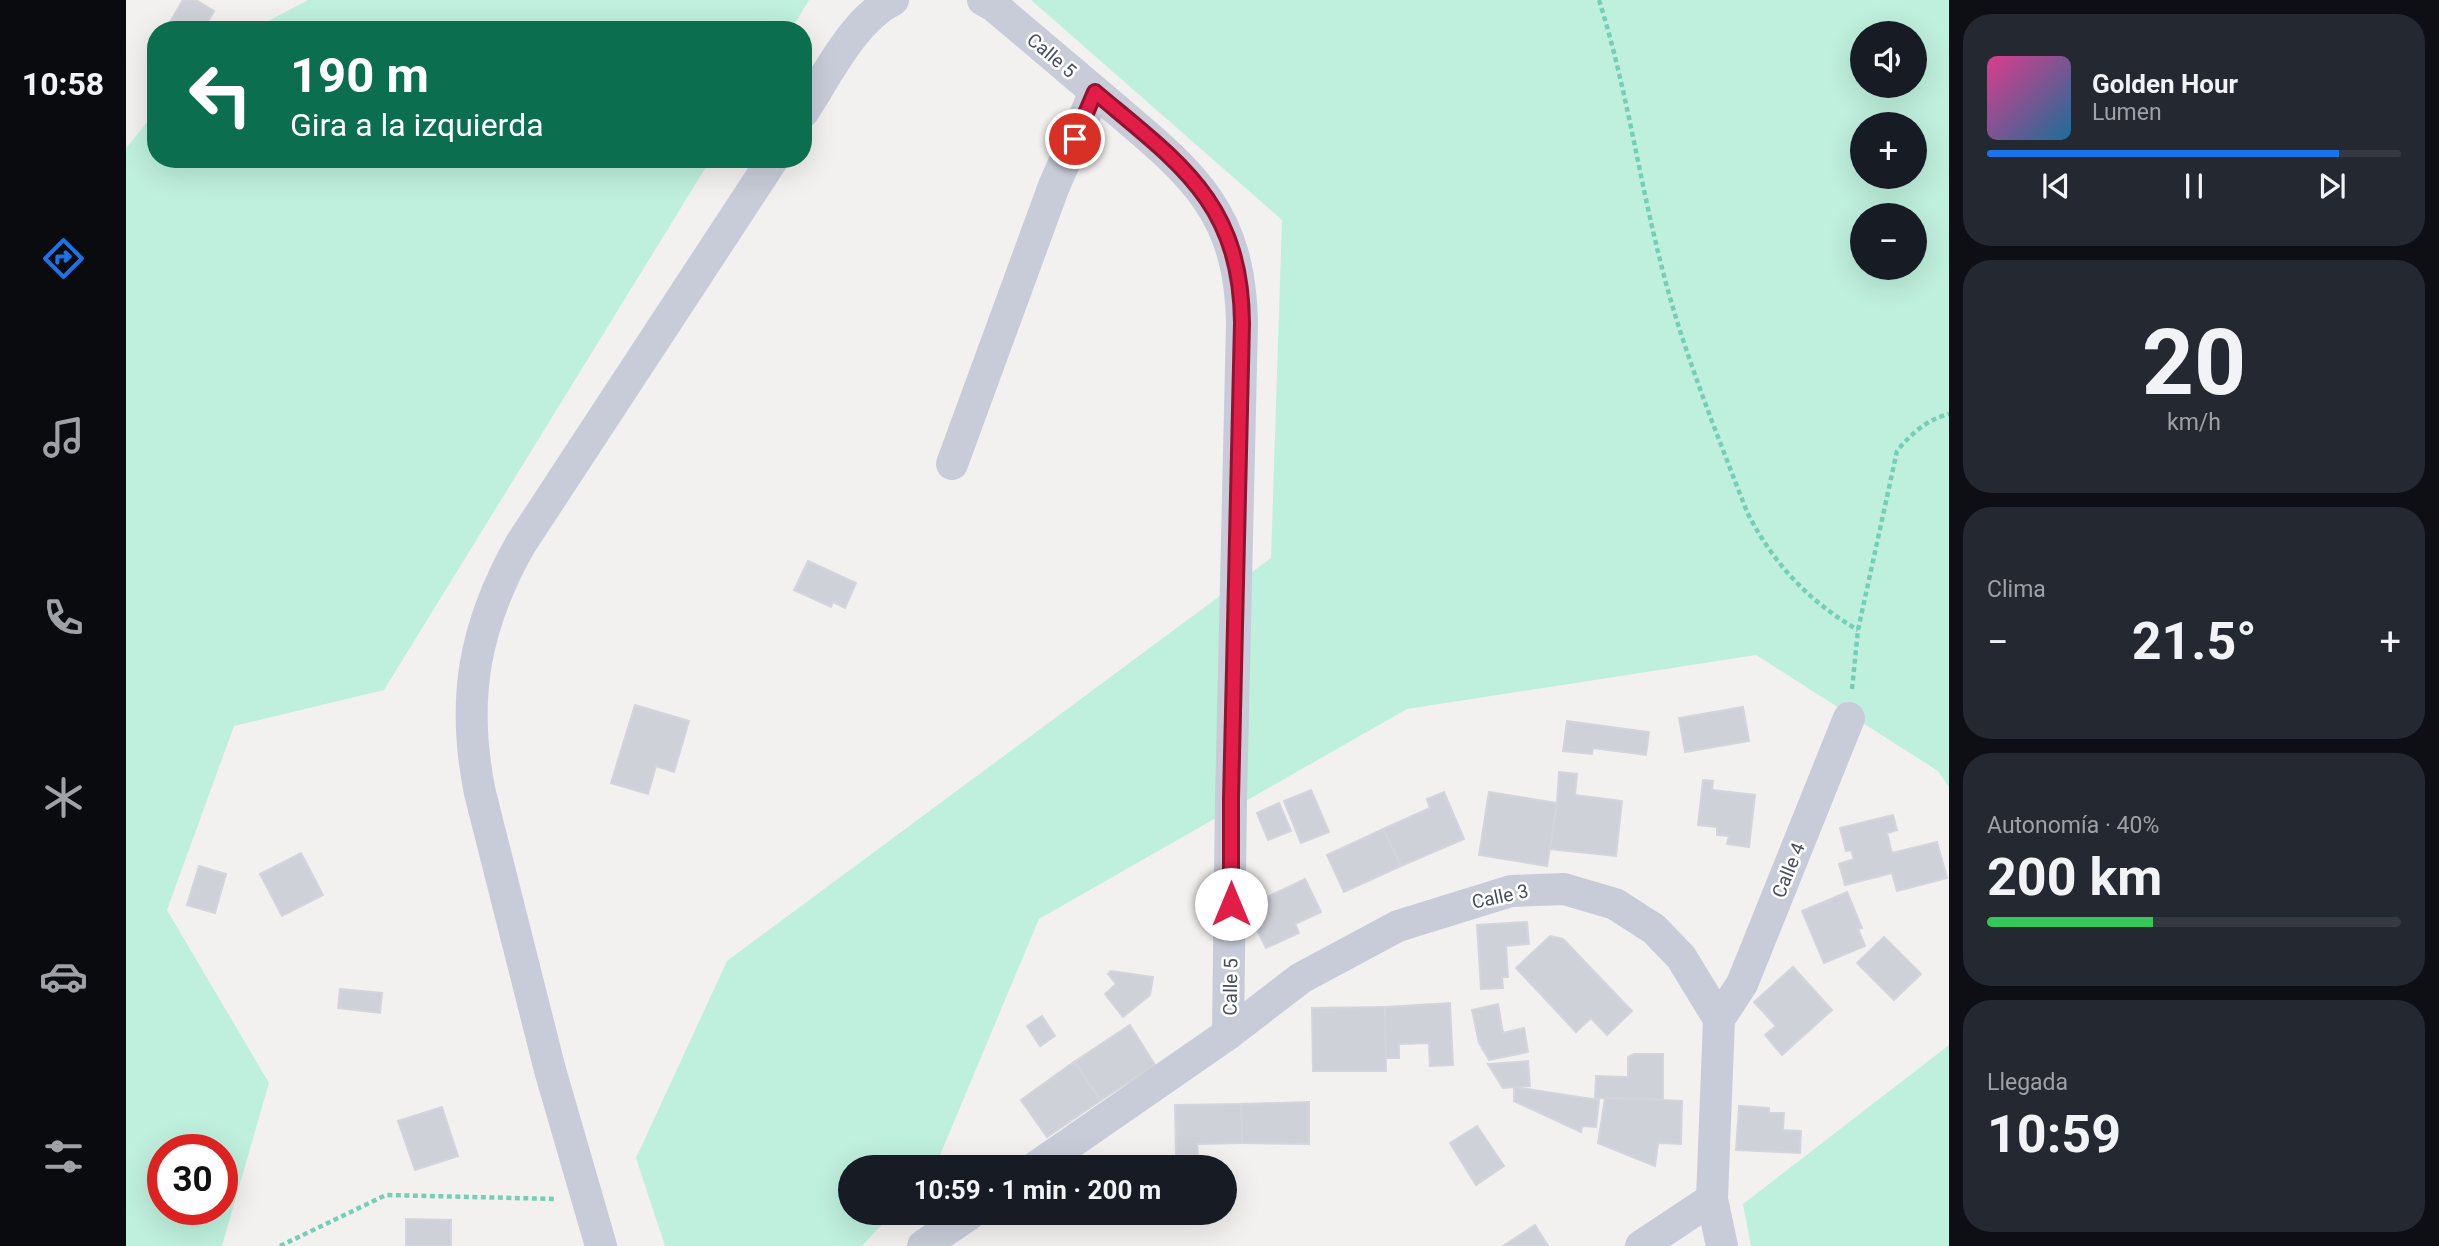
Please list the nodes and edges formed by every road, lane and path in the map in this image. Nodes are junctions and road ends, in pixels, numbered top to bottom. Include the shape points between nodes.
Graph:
1 (893, 0) edge
2 (983, 0) edge
3 (1599, 0) edge
4 (1095, 92) junction
5 (812, 98) edge
6 (767, 168) edge
7 (1949, 414) edge
8 (952, 464) dead end
9 (1858, 630) junction
10 (1849, 718) joint
11 (1719, 1019) junction
12 (1228, 1034) junction
13 (1053, 1155) edge
14 (1712, 1199) junction
15 (589, 1200) junction
16 (954, 1225) edge
17 (280, 1246) edge
18 (601, 1246) edge
19 (923, 1246) edge
20 (1641, 1246) edge
21 (1722, 1246) edge

1 - 5 street via 860,25
2 - 4 street, Calle 5
3 - 9 path via 1676,317 1747,512 1792,580
4 - 8 street via 1054,186
4 - 12 street, Calle 5 via 1179,163 1209,199 1230,242 1242,295
6 - 15 street via 520,545 487,613 477,650 471,687 473,759 550,1070
7 - 9 path via 1924,424 1896,451
9 - 10 path
10 - 11 street, Calle 4 via 1742,984
11 - 12 street, Calle 3 via 1681,957 1638,917 1590,895 1538,888 1485,897 1398,926 1301,978
11 - 14 street
12 - 13 street, Calle 3
14 - 20 street
14 - 21 street
15 - 17 path via 386,1195
15 - 18 street
16 - 19 street

